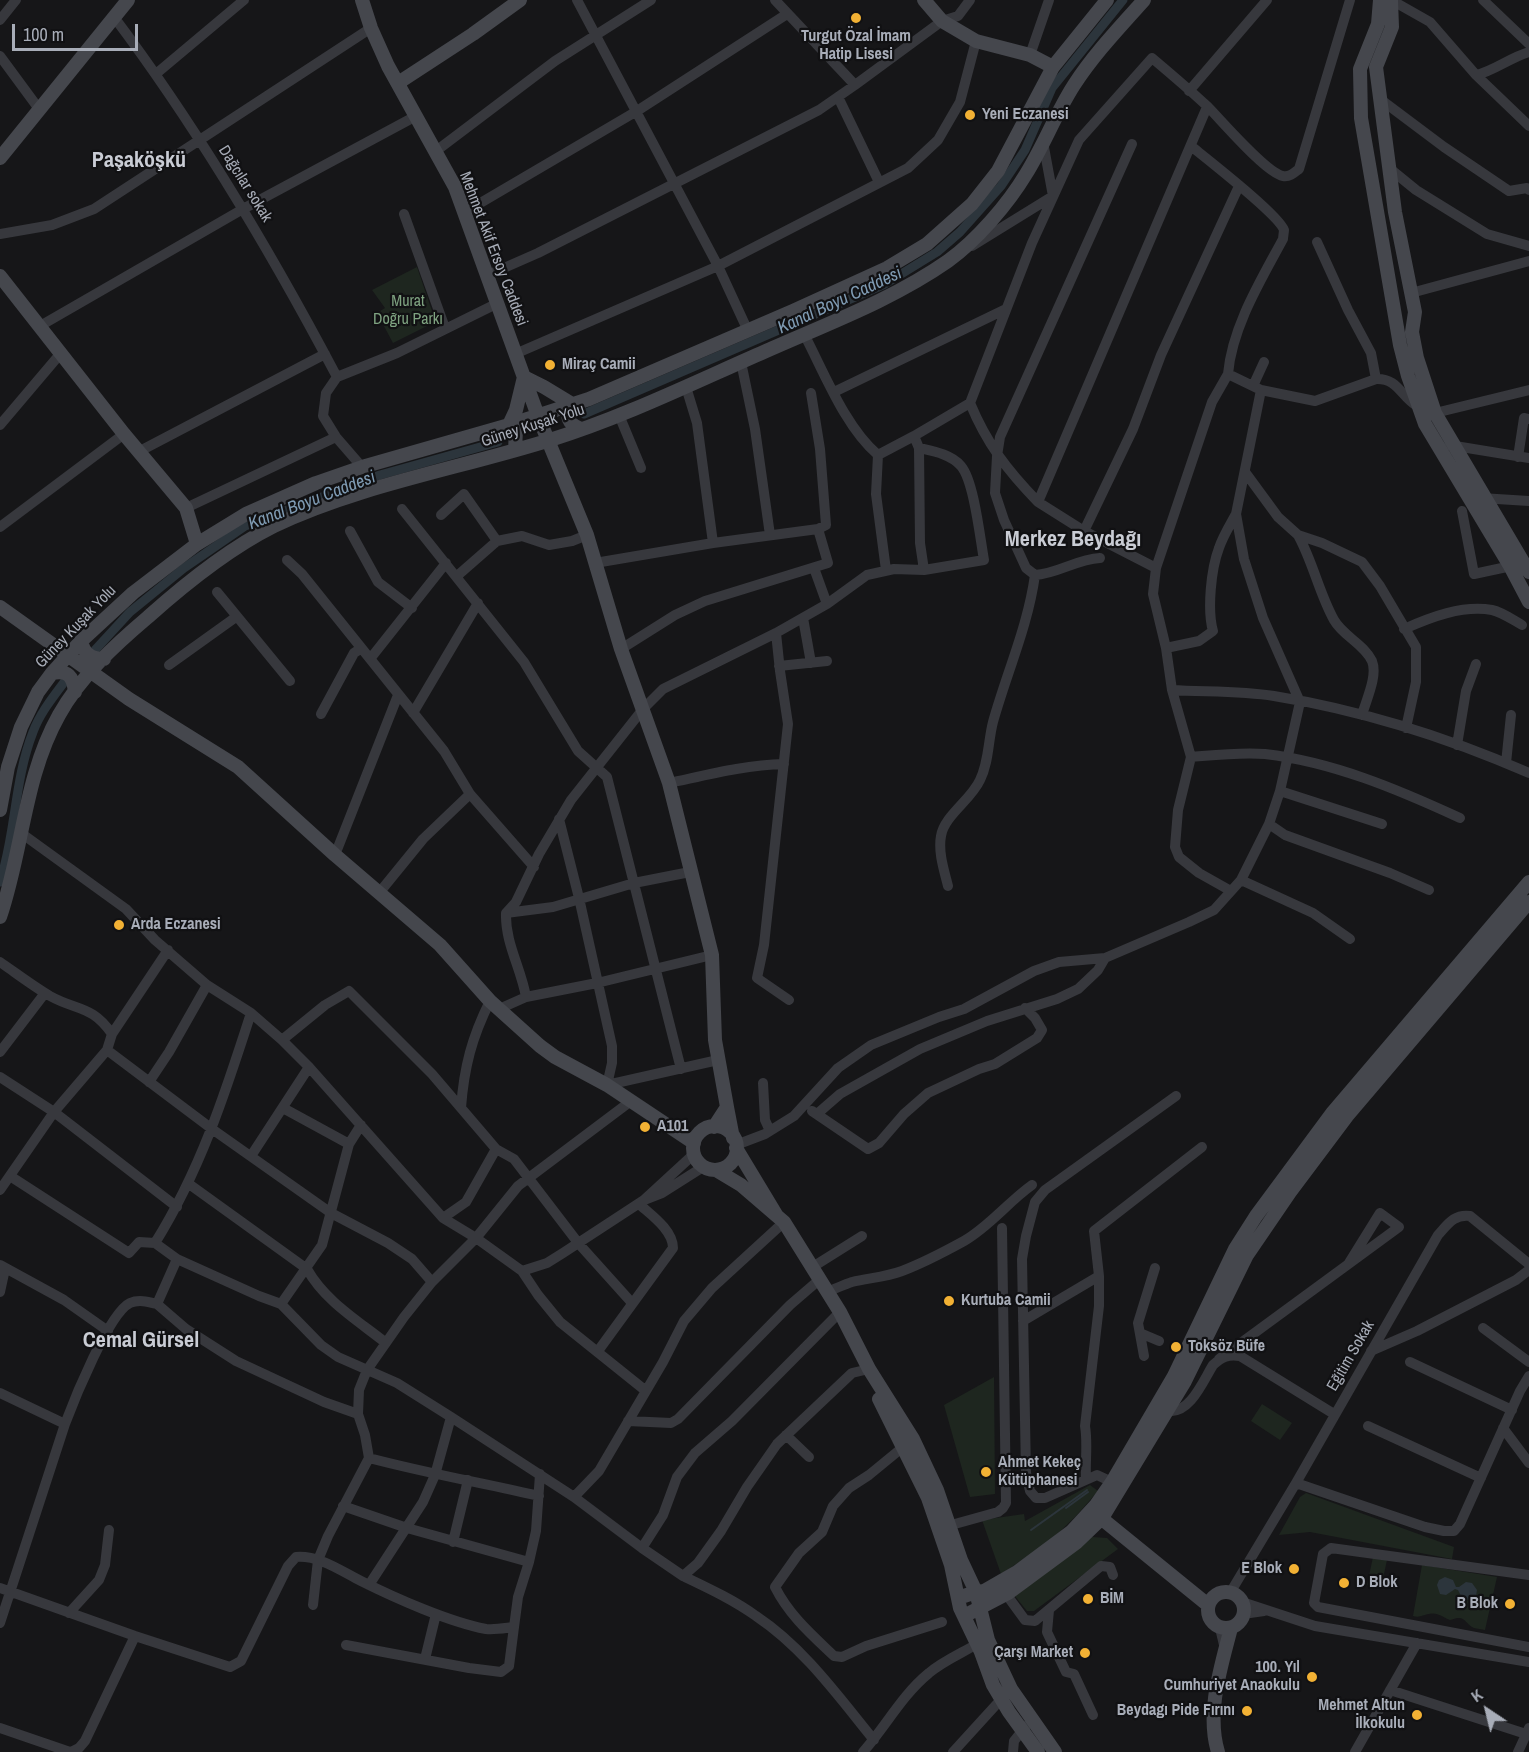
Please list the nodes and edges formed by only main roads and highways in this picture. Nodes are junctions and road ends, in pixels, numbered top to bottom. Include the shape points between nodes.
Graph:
1 (128, 0) edge
2 (362, 0) edge
3 (520, 0) edge
4 (924, 0) edge
5 (1107, 0) edge
6 (1144, 0) edge
7 (1380, 0) edge
8 (1391, 0) edge
9 (1053, 67) junction
10 (398, 83) junction
11 (0, 158) edge
12 (3, 285) edge
13 (524, 377) junction
14 (572, 404) junction
15 (538, 416) junction
16 (509, 425) junction
17 (581, 429) junction
18 (548, 440) junction
19 (515, 450) junction
20 (1476, 498) junction
21 (197, 544) junction
22 (1528, 567) edge
23 (1529, 602) edge
24 (0, 607) edge
25 (81, 641) junction
26 (69, 655) junction
27 (104, 659) junction
28 (91, 672) junction
29 (52, 673) junction
30 (75, 692) junction
31 (0, 810) edge
32 (1529, 882) edge
33 (1529, 902) edge
34 (0, 917) edge
35 (727, 1107) junction
36 (714, 1127) junction
37 (735, 1144) junction
38 (694, 1148) junction
39 (710, 1168) junction
40 (780, 1219) junction
41 (1097, 1515) junction
42 (944, 1527) junction
43 (976, 1592) junction
44 (958, 1598) junction
45 (1211, 1601) junction
46 (981, 1608) junction
47 (964, 1616) junction
48 (1225, 1628) junction
49 (1038, 1752) edge
50 (1055, 1752) edge
51 (1218, 1752) edge

1 - 11 main road
2 - 10 main road, Mehmet Akif Ersoy Caddesi via 370,28
3 - 10 main road
4 - 9 main road via 942,21 976,41 1030,54
5 - 9 main road, Güney Kuşak Yolu
6 - 17 main road, Güney Kuşak Yolu via 1074,85 1007,201 951,259 900,292
7 - 20 main road via 1378,24 1360,69 1360,118 1400,345 1418,406 1437,445
8 - 20 main road via 1392,27 1376,67 1395,212 1415,312 1412,332 1435,413 1454,445
9 - 14 main road, Güney Kuşak Yolu via 998,171 972,204 927,244 887,268 748,331
10 - 13 main road, Mehmet Akif Ersoy Caddesi via 455,187
12 - 21 main road via 62,352 186,508
13 - 14 main road
13 - 15 main road, Mehmet Akif Ersoy Caddesi
13 - 16 main road
14 - 15 main road, Güney Kuşak Yolu
14 - 17 main road via 568,419
15 - 16 main road, Güney Kuşak Yolu
15 - 18 main road, Mehmet Akif Ersoy Caddesi
16 - 19 main road via 516,430
16 - 21 main road, Güney Kuşak Yolu via 316,483 246,514
17 - 18 main road, Güney Kuşak Yolu
18 - 19 main road, Güney Kuşak Yolu
18 - 35 main road, Mehmet Akif Ersoy Caddesi via 587,535 621,650 669,783 712,955 715,1040
19 - 27 main road, Güney Kuşak Yolu via 332,503 272,527 182,586
20 - 22 main road
20 - 23 main road
21 - 25 main road, Güney Kuşak Yolu via 133,593
24 - 26 main road
25 - 26 main road, Güney Kuşak Yolu
25 - 27 main road via 87,655
26 - 28 main road
26 - 29 main road, Güney Kuşak Yolu
27 - 28 main road, Güney Kuşak Yolu
28 - 30 main road, Güney Kuşak Yolu
28 - 38 main road via 238,767 440,945 523,1032 555,1057 631,1101
29 - 30 main road via 62,671 69,675
29 - 31 main road, Güney Kuşak Yolu via 21,727
30 - 34 main road, Güney Kuşak Yolu via 44,744 32,779 11,885
32 - 41 main road via 1333,1112 1256,1216 1235,1249 1174,1376
33 - 41 main road via 1347,1116 1290,1192 1247,1255 1168,1411
35 - 36 main road
35 - 37 main road, Mehmet Akif Ersoy Caddesi
36 - 37 main road via 723,1128
36 - 38 main road via 702,1131
37 - 39 main road via 729,1165
37 - 40 main road
38 - 39 main road via 698,1162
39 - 40 main road via 741,1185
40 - 42 main road via 840,1312 937,1490
41 - 43 main road via 1017,1572
41 - 45 main road via 1187,1588
41 - 46 main road via 1077,1542
42 - 43 main road
42 - 44 main road
43 - 44 main road
43 - 46 main road
44 - 47 main road
45 - 48 main road via 1208,1616 1215,1625
45 - 48 main road via 1225,1592 1238,1601 1239,1623
46 - 47 main road
46 - 50 main road via 988,1640 1011,1689
47 - 49 main road via 1001,1700
48 - 51 main road via 1214,1711

